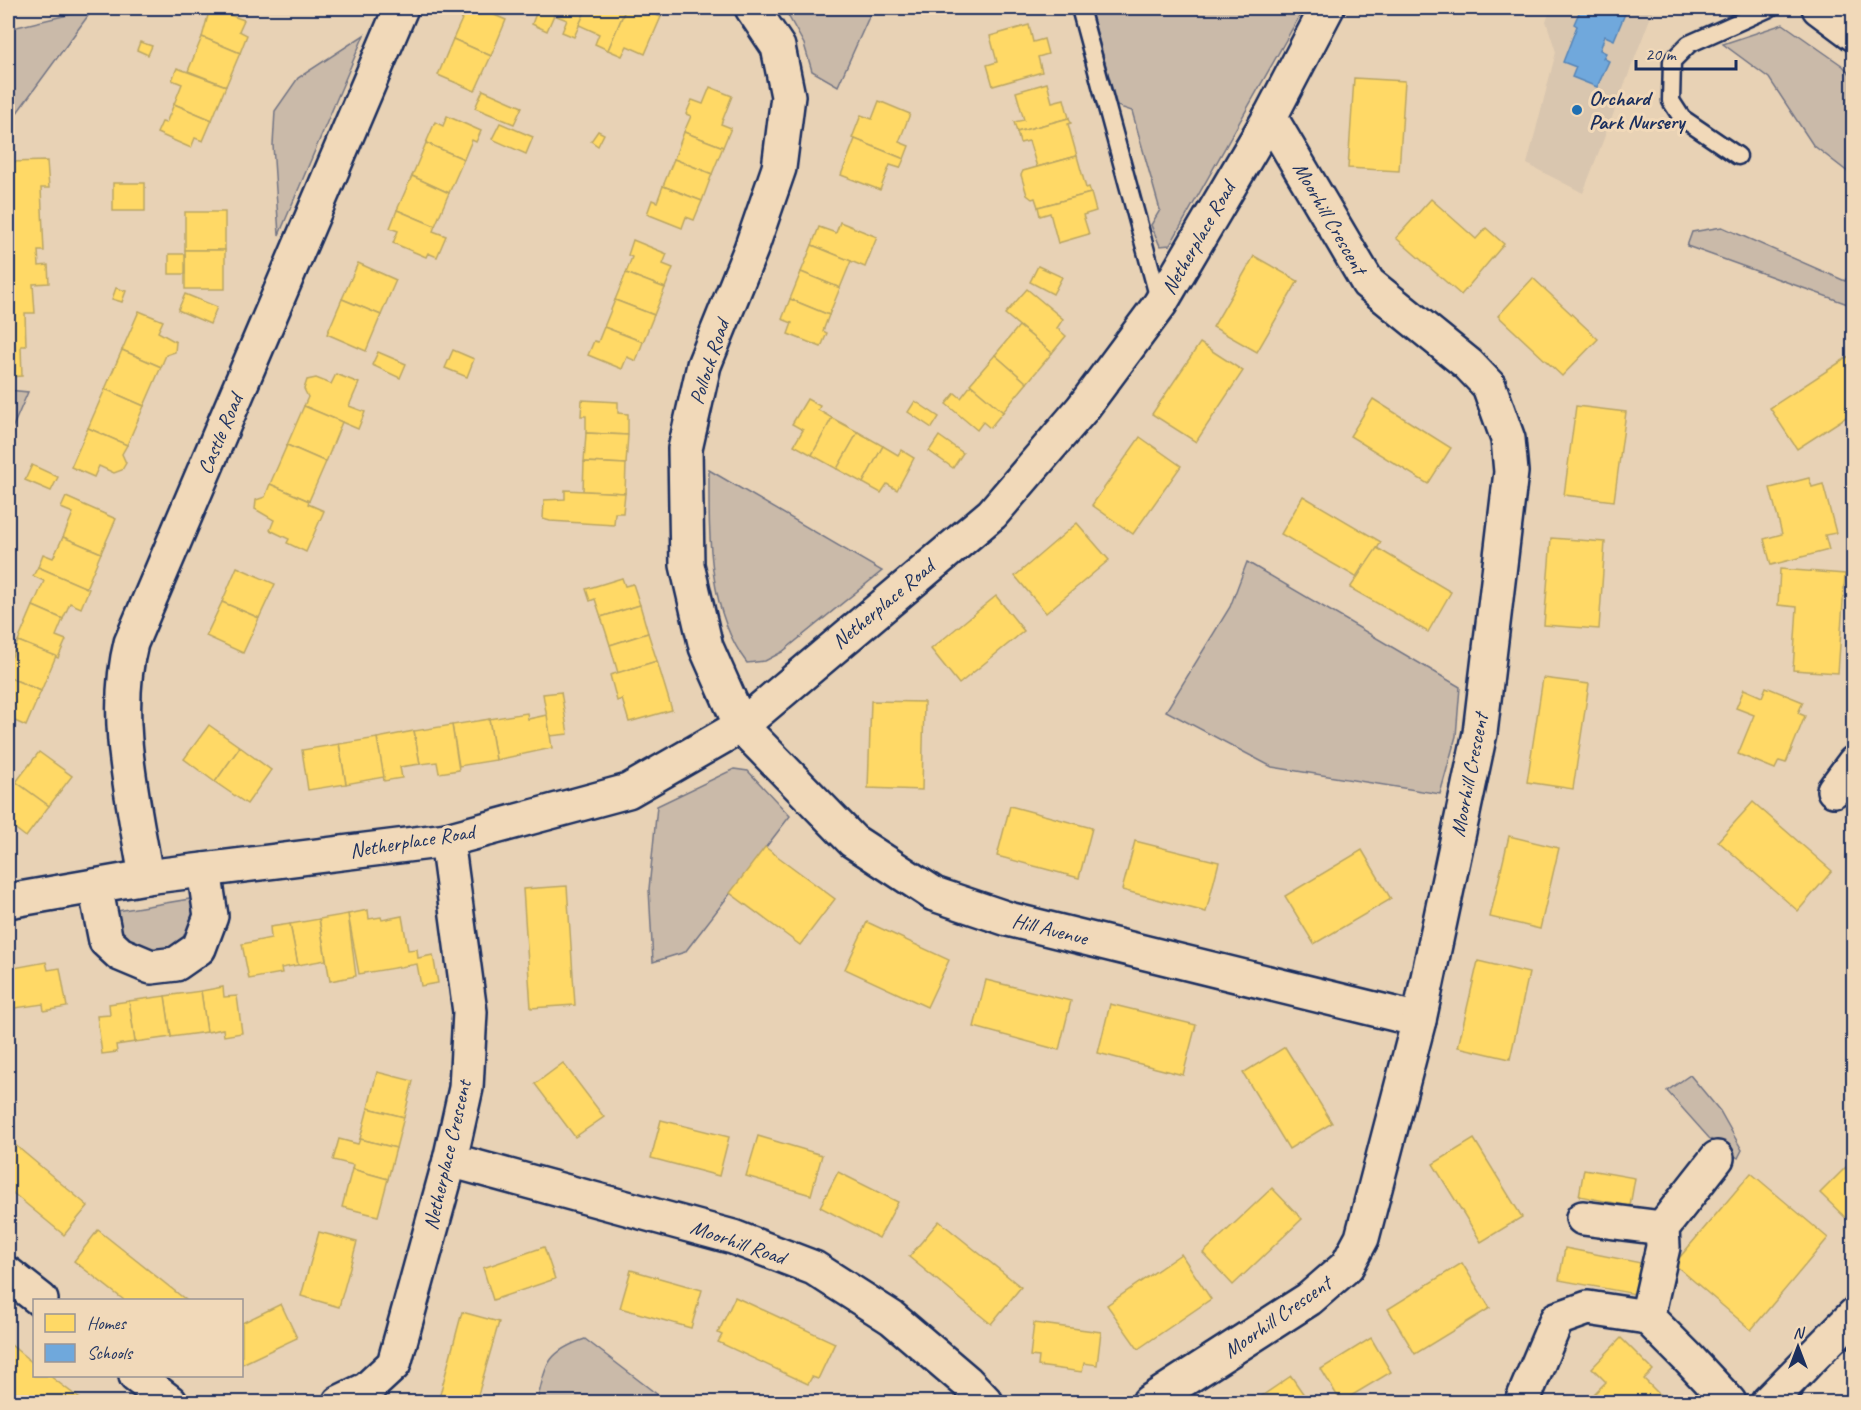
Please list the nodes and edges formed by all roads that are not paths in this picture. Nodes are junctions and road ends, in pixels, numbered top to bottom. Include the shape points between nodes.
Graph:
1 (401, 8) edge
2 (752, 8) edge
3 (1080, 8) edge
4 (1327, 8) edge
5 (1770, 8) edge
6 (1819, 8) edge
7 (1854, 34) edge
8 (1270, 117) junction
9 (1738, 156) dead end
10 (1160, 304) junction
11 (741, 726) junction
12 (1854, 763) edge
13 (1834, 790) dead end
14 (447, 840) junction
15 (204, 870) junction
16 (146, 877) junction
17 (95, 886) junction
18 (8, 901) edge
19 (1419, 1020) junction
20 (1717, 1158) dead end
21 (450, 1160) junction
22 (1583, 1218) dead end
23 (1662, 1228) junction
24 (8, 1274) edge
25 (40, 1299) edge
26 (1854, 1315) edge
27 (1647, 1317) junction
28 (1854, 1364) edge
29 (136, 1377) edge
30 (170, 1402) edge
31 (340, 1402) edge
32 (986, 1402) edge
33 (1149, 1402) edge
34 (1522, 1402) edge
35 (1729, 1402) edge
36 (1768, 1402) edge
37 (1818, 1402) edge

1 - 16 street, Castle Road via 131,643 124,700
2 - 11 street, Pollock Road via 778,46 788,96 779,168 704,365 685,449 687,565 706,647
3 - 10 lane
4 - 8 street, Netherplace Road
5 - 9 lane via 1689,44 1672,61 1671,101 1682,118
6 - 7 street
8 - 10 street, Netherplace Road
8 - 19 street, Moorhill Crescent via 1368,283 1468,364 1489,386 1508,439 1511,472 1479,733
10 - 11 street, Netherplace Road via 1082,409 992,514
11 - 14 street, Netherplace Road via 628,791
11 - 19 street, Hill Avenue via 853,841 934,894 1008,919
12 - 13 street
14 - 15 street, Netherplace Road
14 - 21 street, Netherplace Crescent via 470,1012 466,1088
15 - 16 street, Netherplace Road
15 - 17 street via 212,916 199,948 176,964 151,967 120,954 106,941
16 - 17 street, Netherplace Road
17 - 18 street, Netherplace Road
19 - 33 street, Moorhill Crescent via 1362,1238 1347,1266 1309,1299
20 - 23 street
21 - 31 street, Netherplace Crescent via 394,1364 367,1389
21 - 32 street, Moorhill Road via 733,1237 814,1268 892,1318
22 - 23 street
23 - 27 street via 1663,1247
24 - 25 street
26 - 36 street
27 - 34 street via 1588,1308 1557,1319
27 - 35 street
28 - 37 street
29 - 30 street

